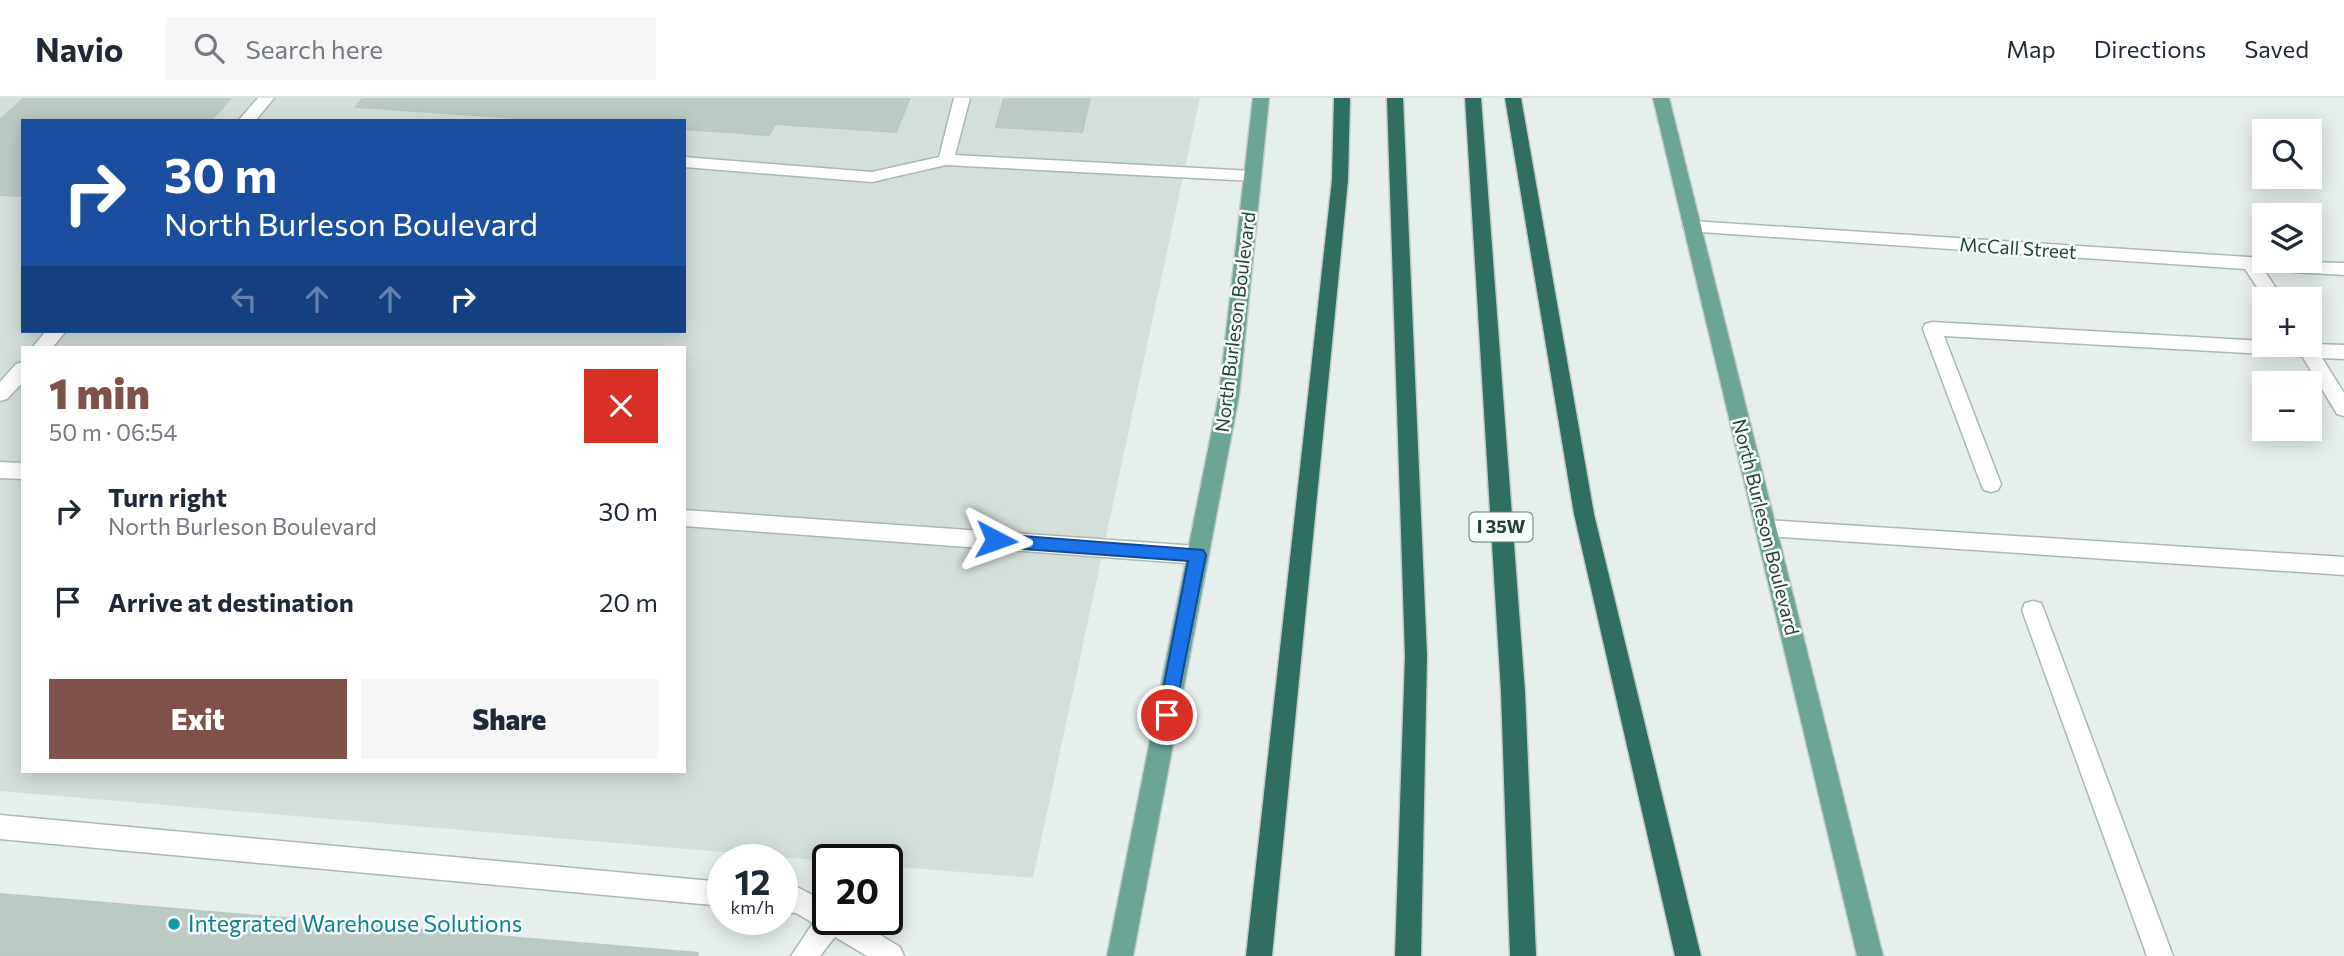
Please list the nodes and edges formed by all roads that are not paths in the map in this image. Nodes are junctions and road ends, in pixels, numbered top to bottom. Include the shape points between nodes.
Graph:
1 (266, 98) edge
2 (962, 98) edge
3 (1261, 98) edge
4 (1342, 98) edge
5 (1395, 98) edge
6 (1473, 98) edge
7 (1513, 98) edge
8 (1661, 98) edge
9 (248, 119) edge
10 (946, 160) junction
11 (686, 162) edge
12 (1253, 176) junction
13 (1692, 227) junction
14 (2249, 263) junction
15 (2344, 269) edge
16 (2266, 287) edge
17 (55, 333) edge
18 (2252, 344) edge
19 (43, 346) edge
20 (2322, 349) edge
21 (2344, 352) edge
22 (2312, 357) edge
23 (21, 371) edge
24 (0, 394) edge
25 (2344, 409) edge
26 (0, 470) edge
27 (21, 471) edge
28 (1991, 484) dead end
29 (686, 518) edge
30 (1766, 528) junction
31 (1198, 555) junction
32 (2344, 566) edge
33 (2032, 610) dead end
34 (0, 827) edge
35 (707, 893) edge
36 (819, 935) edge
37 (856, 935) edge
38 (804, 956) edge
39 (891, 956) edge
40 (1120, 956) edge
41 (1259, 956) edge
42 (1408, 956) edge
43 (1523, 956) edge
44 (1688, 956) edge
45 (1870, 956) edge
46 (2160, 956) edge

1 - 9 street
2 - 10 street
3 - 12 main road, North Burleson Boulevard
4 - 41 highway via 1340,180
5 - 42 highway via 1416,656
6 - 43 highway, I 35W via 1513,692
7 - 44 highway via 1584,514
8 - 13 main road, North Burleson Boulevard
10 - 11 street via 873,177
10 - 12 street
12 - 31 main road, North Burleson Boulevard via 1229,395
13 - 14 street, McCall Street
13 - 30 main road, North Burleson Boulevard
14 - 15 street, McCall Street
14 - 16 street
17 - 19 street
18 - 28 street via 1932,329
20 - 21 street
22 - 25 street
23 - 24 street
26 - 27 street
29 - 31 street
30 - 32 street
30 - 45 main road, North Burleson Boulevard
31 - 40 main road, North Burleson Boulevard
33 - 46 street
34 - 35 street
36 - 38 street
37 - 39 street

